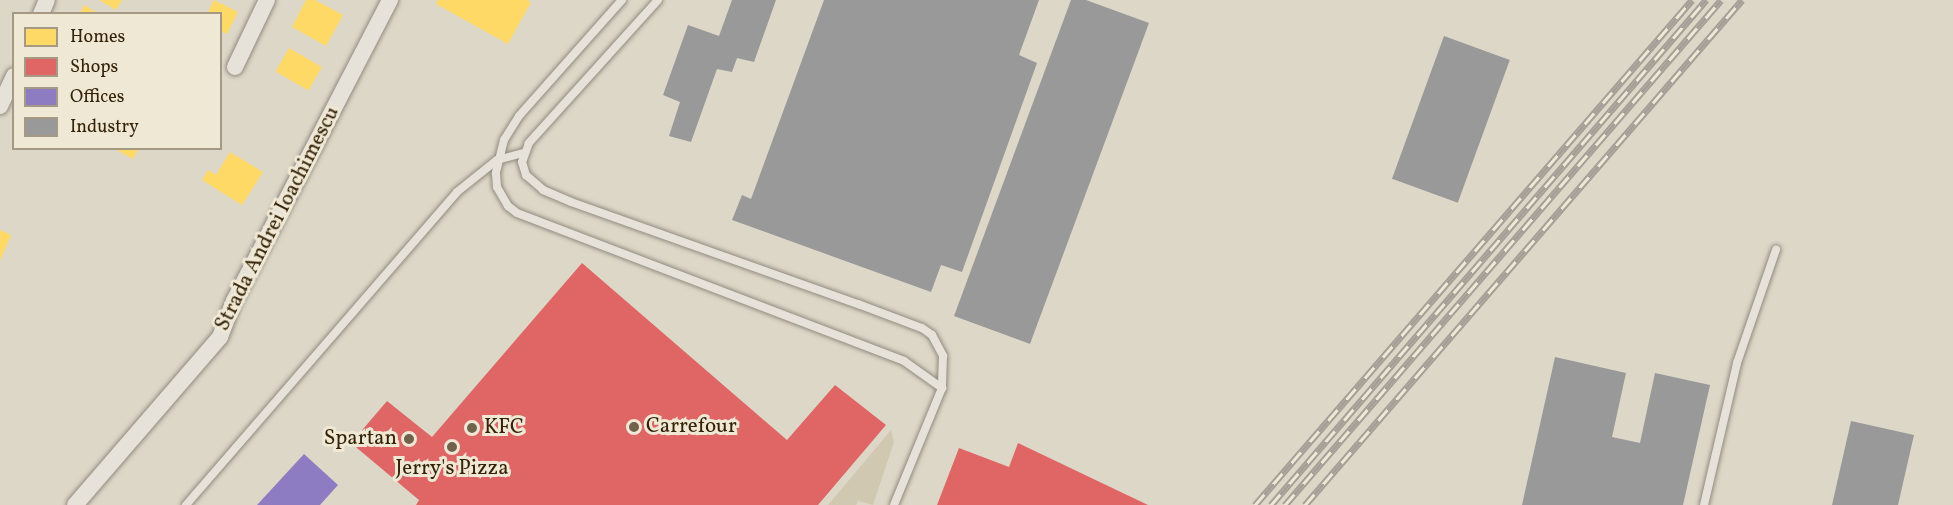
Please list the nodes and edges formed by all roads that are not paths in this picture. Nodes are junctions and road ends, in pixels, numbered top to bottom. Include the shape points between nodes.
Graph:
1 (267, 0) edge
2 (390, 0) edge
3 (622, 0) edge
4 (658, 0) edge
5 (235, 68) dead end
6 (12, 80) edge
7 (0, 106) edge
8 (524, 153) junction
9 (497, 160) junction
10 (1776, 250) dead end
11 (942, 388) junction
12 (75, 505) edge
13 (186, 505) edge
14 (894, 505) edge
15 (1704, 505) edge

1 - 5 street
2 - 12 street, Strada Andrei Ioachimescu via 247,275 220,337
3 - 9 lane via 519,116
4 - 8 lane
6 - 7 street
8 - 9 lane
8 - 11 lane via 526,175 543,190 922,328 932,335 943,356
9 - 11 lane via 501,198 517,213 904,361
9 - 13 lane via 457,192
10 - 15 lane via 1737,363
11 - 14 lane

